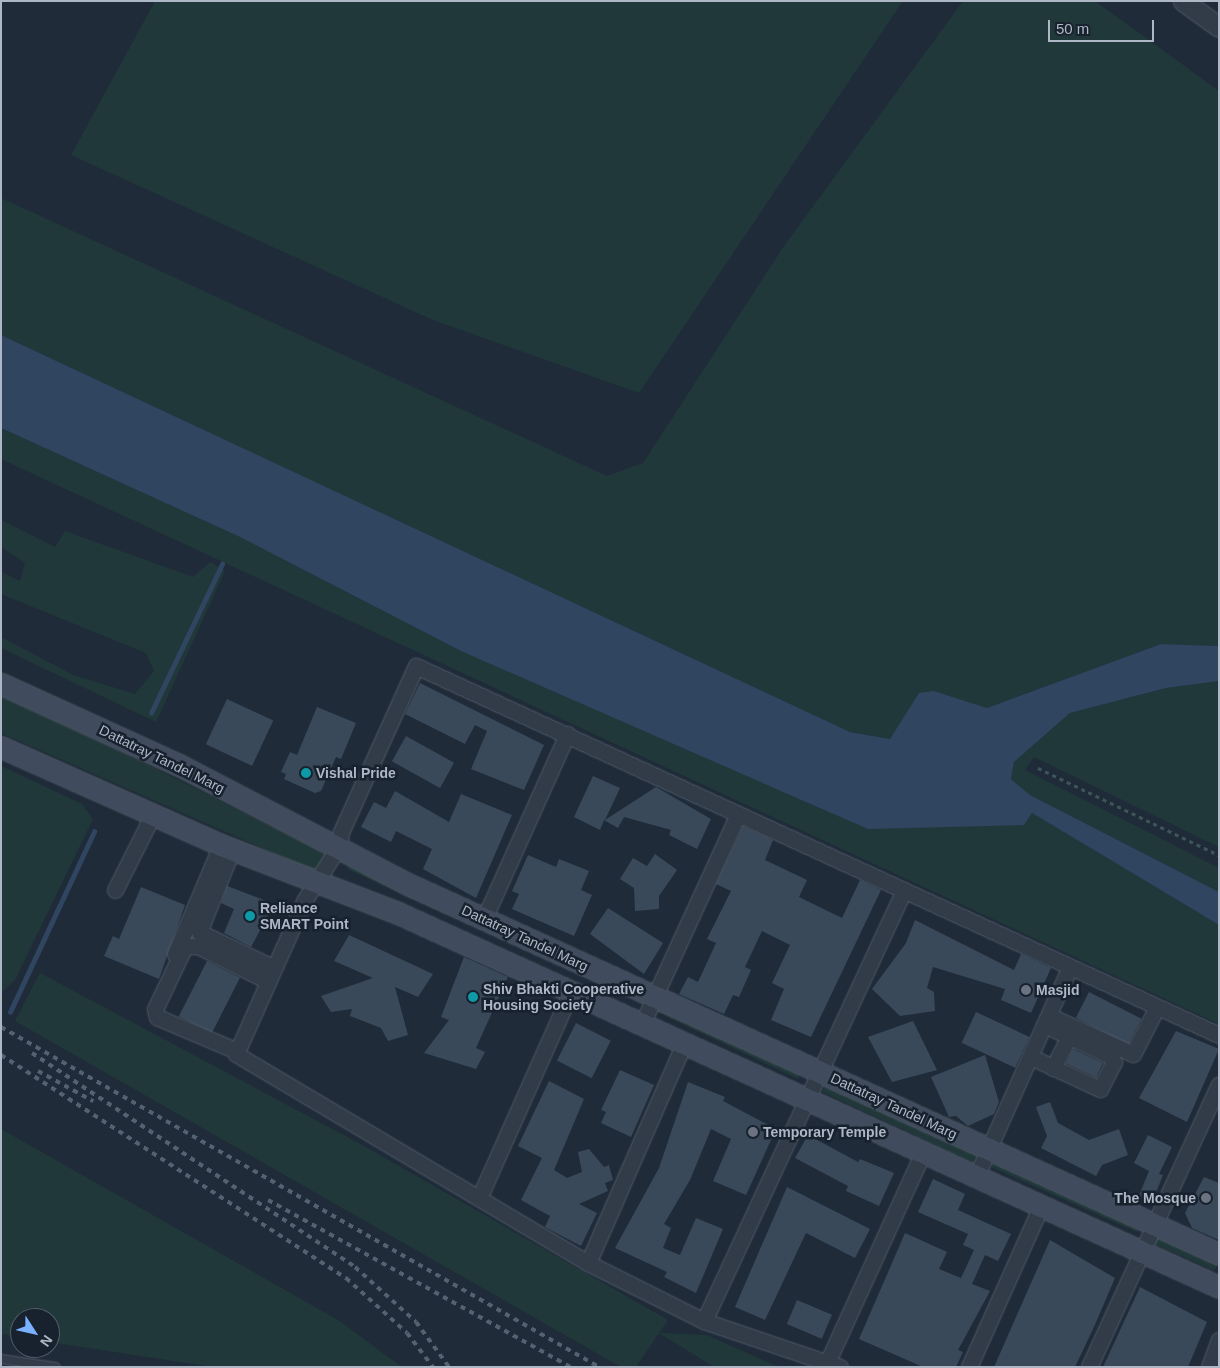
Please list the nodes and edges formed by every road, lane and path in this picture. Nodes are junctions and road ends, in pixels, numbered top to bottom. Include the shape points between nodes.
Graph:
1 (1183, 1) edge
2 (1219, 27) edge
3 (1, 684) edge
4 (567, 734) junction
5 (1, 747) edge
6 (1038, 768) dead end
7 (738, 814) junction
8 (152, 816) junction
9 (339, 846) junction
10 (227, 848) junction
11 (1219, 855) edge
12 (318, 882) junction
13 (115, 890) dead end
14 (904, 890) junction
15 (484, 919) junction
16 (173, 959) dead end
17 (1070, 967) junction
18 (271, 974) junction
19 (571, 992) junction
20 (654, 997) junction
21 (1156, 1007) junction
22 (1047, 1020) junction
23 (642, 1024) junction
24 (1219, 1035) edge
25 (1069, 1036) junction
26 (684, 1043) junction
27 (237, 1051) junction
28 (1030, 1057) junction
29 (1053, 1068) junction
30 (820, 1073) junction
31 (1219, 1084) edge
32 (808, 1100) junction
33 (988, 1149) junction
34 (923, 1152) junction
35 (976, 1177) junction
36 (480, 1196) junction
37 (1041, 1206) junction
38 (1154, 1225) junction
39 (1142, 1252) junction
40 (1219, 1254) edge
41 (588, 1263) junction
42 (1219, 1288) edge
43 (704, 1320) junction
44 (1219, 1340) edge
45 (1, 1359) edge
46 (834, 1365) edge
47 (55, 1367) edge
48 (969, 1367) edge
49 (1089, 1367) edge
50 (1208, 1367) edge

1 - 2 street
3 - 9 main road, Dattatray Tandel Marg via 179,765
4 - 7 street
4 - 9 street via 416,666 340,832
4 - 15 street
5 - 8 main road
6 - 11 path
7 - 14 street
7 - 20 street
8 - 10 main road
8 - 13 street
9 - 12 street
9 - 15 main road, Dattatray Tandel Marg
10 - 12 main road
10 - 16 street
10 - 18 street via 199,932
12 - 18 street
12 - 19 main road via 398,913
14 - 17 street
14 - 30 street
15 - 20 main road, Dattatray Tandel Marg
17 - 21 street
17 - 22 street
18 - 27 street
18 - 27 street via 198,946 185,946 155,1009 157,1017
19 - 23 main road
19 - 36 street
20 - 23 street
20 - 30 main road, Dattatray Tandel Marg
21 - 22 street via 1133,1054
21 - 24 street
22 - 25 street
22 - 28 street
23 - 26 main road
25 - 29 street
25 - 29 street via 1114,1058 1102,1087
26 - 32 main road
26 - 41 street
27 - 36 street
28 - 29 street
28 - 33 street
30 - 32 street
30 - 33 main road, Dattatray Tandel Marg
31 - 38 street
32 - 34 main road
32 - 43 street
33 - 35 street
33 - 38 main road, Dattatray Tandel Marg
34 - 35 main road
34 - 46 street
35 - 37 main road
36 - 41 street
37 - 39 main road
37 - 48 street
38 - 39 street
38 - 40 main road, Dattatray Tandel Marg
39 - 42 main road
39 - 49 street
41 - 43 street
43 - 46 street
44 - 50 street
45 - 47 lane

